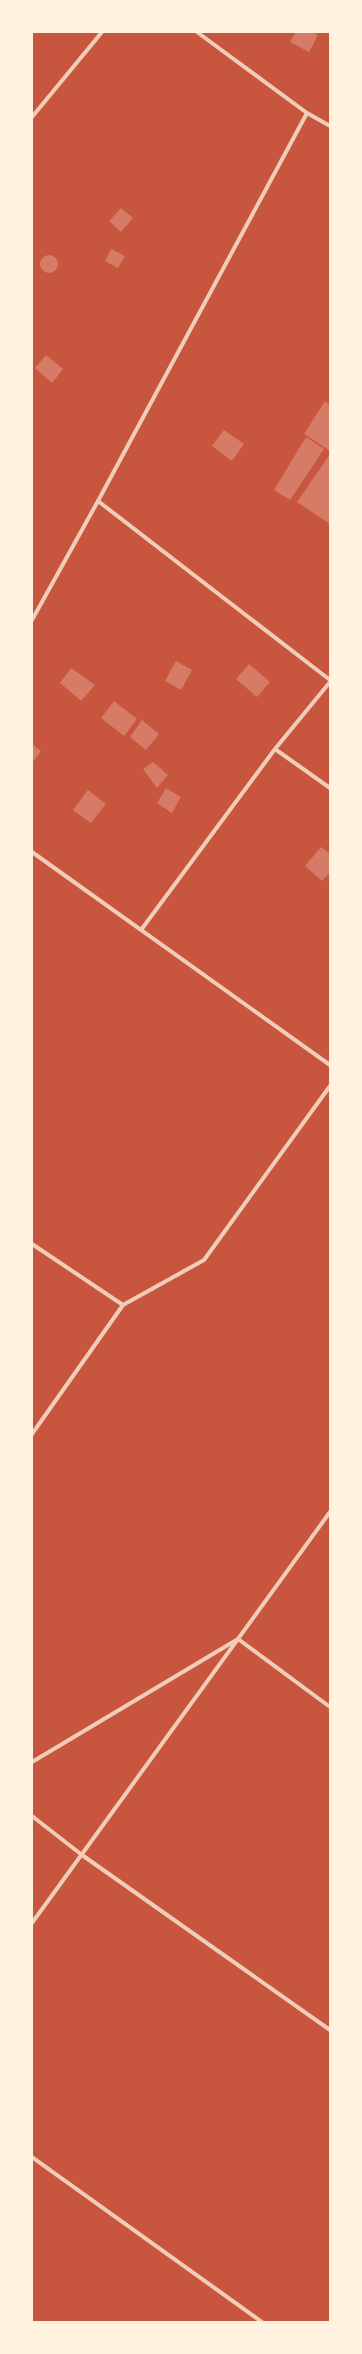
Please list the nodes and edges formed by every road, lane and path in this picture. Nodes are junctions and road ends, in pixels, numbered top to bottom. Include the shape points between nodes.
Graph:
1 (102, 32) edge
2 (197, 32) edge
3 (307, 113) junction
4 (32, 117) edge
5 (330, 126) edge
6 (98, 501) junction
7 (32, 620) edge
8 (330, 681) edge
9 (275, 749) junction
10 (330, 788) edge
11 (32, 852) edge
12 (141, 930) junction
13 (330, 1065) edge
14 (330, 1086) edge
15 (32, 1244) edge
16 (123, 1305) junction
17 (32, 1434) edge
18 (330, 1512) edge
19 (238, 1639) junction
20 (330, 1707) edge
21 (32, 1762) edge
22 (32, 1816) edge
23 (82, 1855) junction
24 (32, 1923) edge
25 (330, 2030) edge
26 (32, 2157) edge
27 (262, 2322) edge

1 - 4 street
2 - 3 street
3 - 5 street
3 - 6 street
6 - 7 street
6 - 8 street
8 - 9 street
9 - 10 street
9 - 12 street
11 - 12 street
12 - 13 street
14 - 16 street via 204,1260
15 - 16 street
16 - 17 street
18 - 19 street
19 - 20 street
19 - 21 street
19 - 23 street
22 - 23 street
23 - 24 street
23 - 25 street
26 - 27 street

